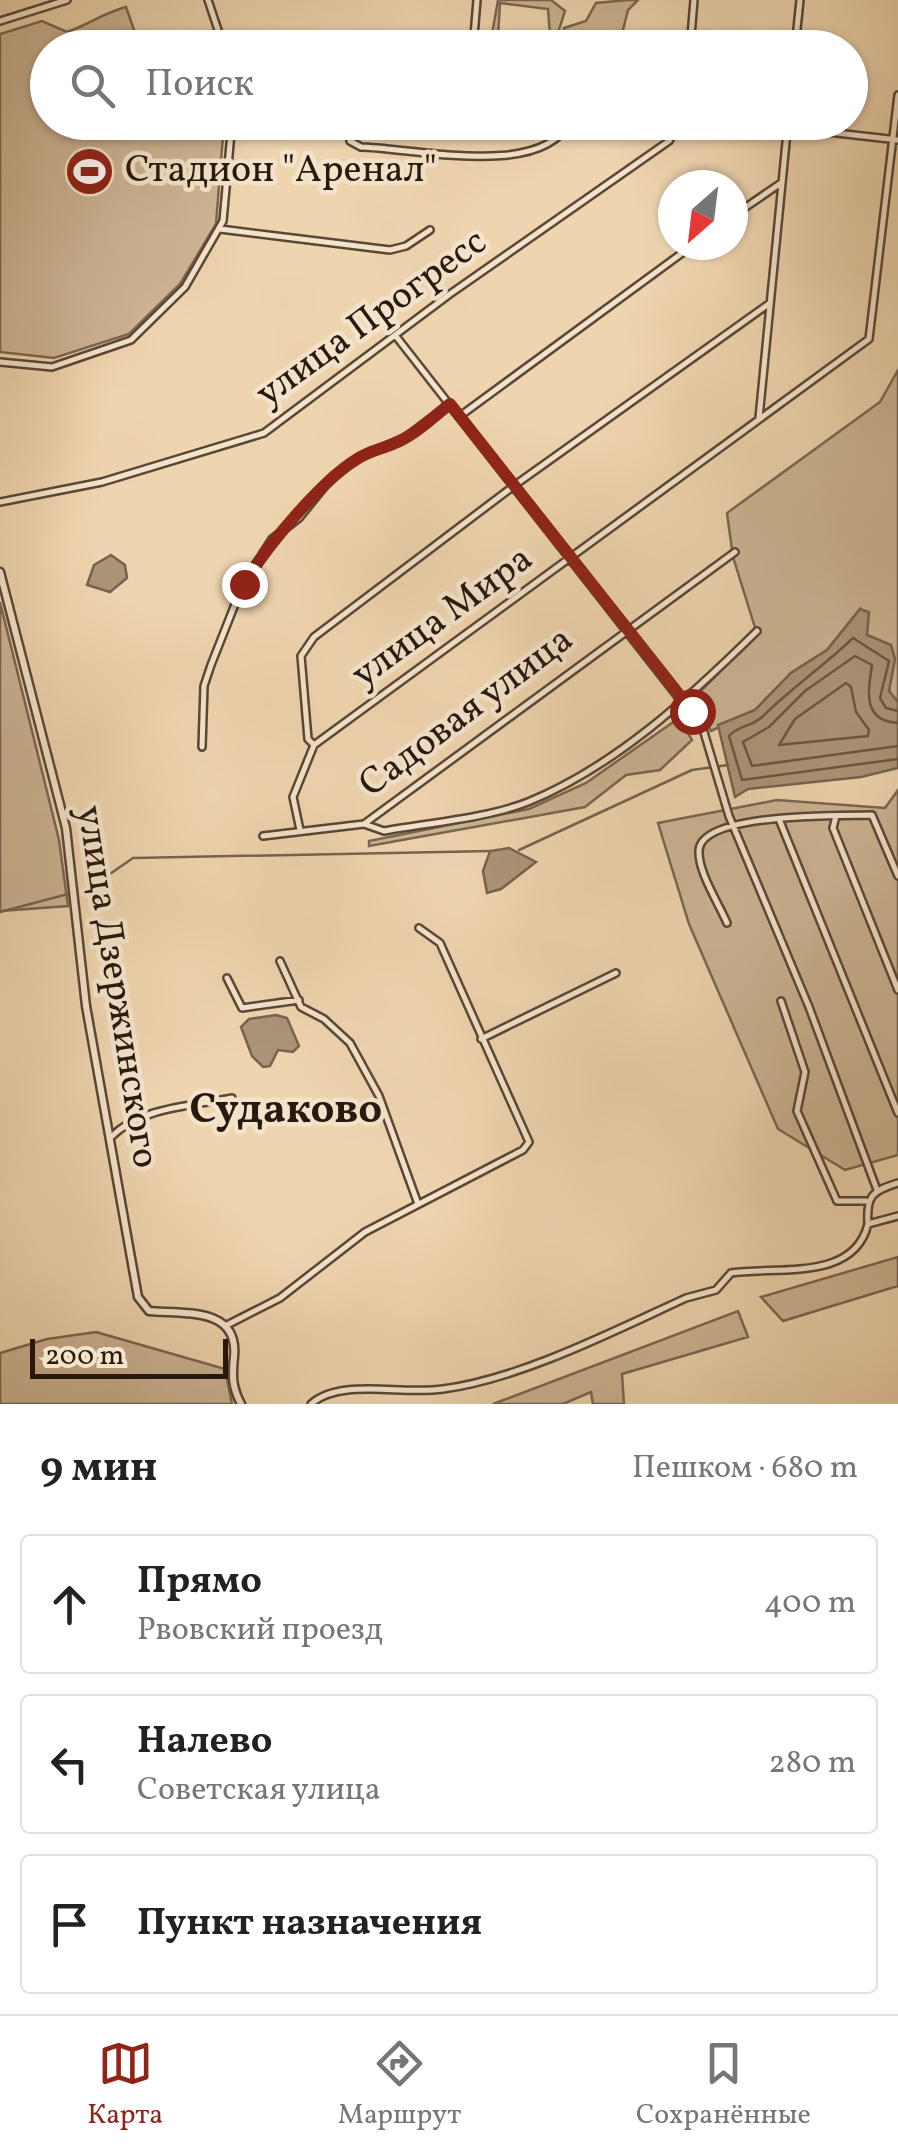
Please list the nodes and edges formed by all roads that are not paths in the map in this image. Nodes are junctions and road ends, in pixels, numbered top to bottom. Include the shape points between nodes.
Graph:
1 (67, 0) edge
2 (208, 0) edge
3 (477, 0) edge
4 (694, 0) edge
5 (800, 0) edge
6 (0, 21) edge
7 (218, 30) edge
8 (474, 30) edge
9 (692, 30) edge
10 (797, 30) edge
11 (898, 95) edge
12 (868, 136) edge
13 (895, 139) edge
14 (230, 140) edge
15 (350, 140) edge
16 (556, 140) edge
17 (670, 140) edge
18 (786, 140) edge
19 (781, 183) junction
20 (748, 206) edge
21 (220, 229) junction
22 (430, 230) dead end
23 (673, 260) edge
24 (770, 303) junction
25 (396, 335) junction
26 (0, 362) edge
27 (450, 404) junction
28 (460, 416) junction
29 (759, 418) junction
30 (515, 485) junction
31 (0, 502) edge
32 (735, 552) dead end
33 (572, 559) junction
34 (0, 572) edge
35 (626, 629) junction
36 (757, 632) dead end
37 (685, 702) junction
38 (314, 746) junction
39 (202, 747) dead end
40 (836, 816) junction
41 (779, 820) junction
42 (364, 824) junction
43 (732, 825) junction
44 (300, 830) junction
45 (263, 836) dead end
46 (898, 876) edge
47 (727, 924) dead end
48 (419, 928) dead end
49 (280, 961) dead end
50 (616, 973) dead end
51 (227, 978) dead end
52 (898, 990) edge
53 (299, 1000) junction
54 (782, 1001) dead end
55 (481, 1039) junction
56 (232, 1098) dead end
57 (898, 1113) edge
58 (110, 1137) junction
59 (898, 1183) edge
60 (877, 1190) junction
61 (866, 1202) junction
62 (418, 1205) junction
63 (898, 1216) edge
64 (868, 1224) junction
65 (227, 1325) junction
66 (241, 1404) edge
67 (310, 1404) edge

1 - 6 street
2 - 7 street
3 - 8 street
4 - 9 street
5 - 10 street
11 - 13 street
12 - 13 street
13 - 29 street, улица Мира via 869,339
14 - 21 street
15 - 16 street via 361,147 501,158
17 - 25 street, улица Прогресс
18 - 19 street
19 - 20 street
19 - 24 street
21 - 22 street via 390,250
21 - 26 street via 185,288 131,340 52,368
23 - 28 street
24 - 29 street
24 - 30 street
25 - 27 street
25 - 31 street, улица Прогресс via 264,433 102,482
27 - 28 street
27 - 39 street via 334,476 272,539 244,584 211,665
28 - 30 street
29 - 33 street, улица Мира
30 - 33 street
30 - 38 street via 314,637 301,656
32 - 35 street, Садовая улица
33 - 35 street
33 - 38 street, улица Мира
34 - 58 street, улица Дзержинского via 66,828 86,1006
35 - 37 street
35 - 42 street, Садовая улица
36 - 37 street
37 - 42 street via 580,775 526,803 384,831
37 - 43 street via 703,729
38 - 44 street via 293,797
40 - 41 street
40 - 46 street via 872,814
40 - 52 street via 832,828
41 - 43 street
41 - 57 street
42 - 44 street, Садовая улица
43 - 47 street via 707,834 698,854
43 - 60 street
44 - 45 street, Садовая улица
48 - 55 street via 440,943
49 - 53 street
50 - 55 street
51 - 53 street via 242,1008
53 - 62 street via 350,1043 379,1096
54 - 61 street via 802,1054 797,1111 810,1144 837,1201
55 - 62 street via 529,1142
56 - 58 street via 156,1113
58 - 65 street, улица Дзержинского via 141,1306 210,1316
59 - 60 street
60 - 61 street
61 - 64 street
62 - 65 street via 365,1232 280,1298
63 - 64 street
64 - 67 street via 850,1256 806,1271 731,1272 716,1290 491,1381 412,1392 344,1386
65 - 66 street

